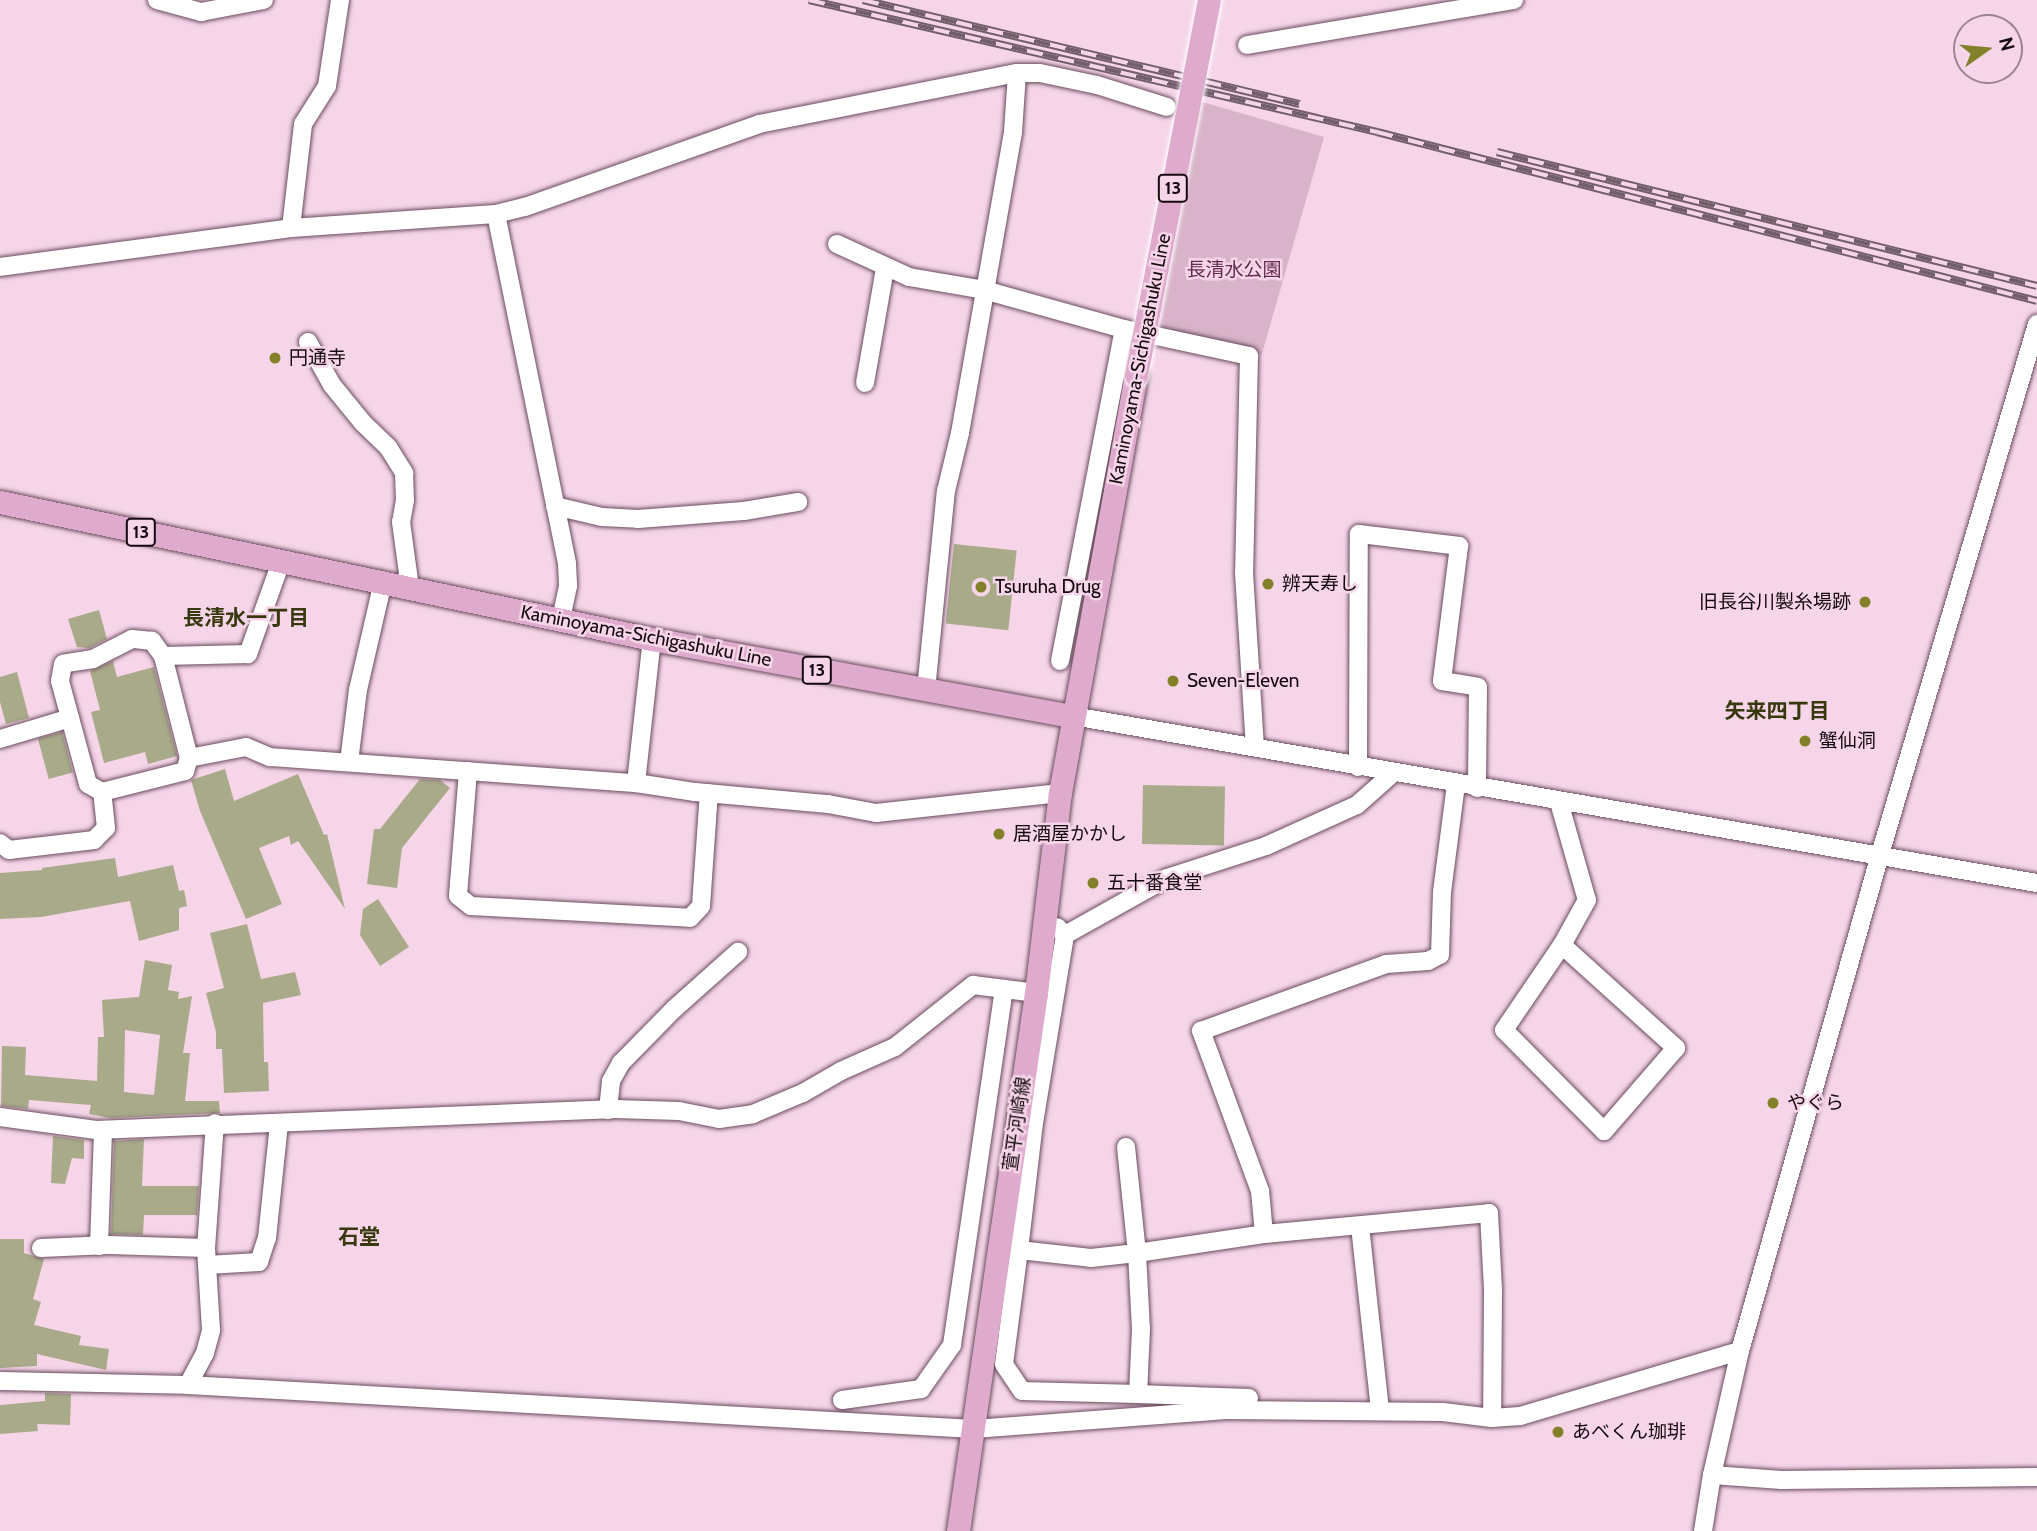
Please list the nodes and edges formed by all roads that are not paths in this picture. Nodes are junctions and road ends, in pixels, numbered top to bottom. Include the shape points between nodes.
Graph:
1 (157, 0) edge
2 (264, 0) edge
3 (340, 0) edge
4 (1209, 0) edge
5 (1514, 0) edge
6 (1247, 45) dead end
7 (1017, 73) junction
8 (1167, 107) dead end
9 (496, 215) junction
10 (291, 228) junction
11 (837, 244) dead end
12 (0, 267) edge
13 (886, 268) junction
14 (984, 290) junction
15 (2037, 324) edge
16 (1124, 329) junction
17 (308, 342) dead end
18 (865, 383) dead end
19 (0, 502) edge
20 (798, 502) dead end
21 (555, 506) junction
22 (281, 562) junction
23 (383, 582) junction
24 (410, 588) junction
25 (561, 618) junction
26 (652, 639) junction
27 (163, 656) junction
28 (1060, 661) dead end
29 (926, 690) junction
30 (1073, 716) junction
31 (70, 718) junction
32 (0, 739) edge
33 (1255, 747) junction
34 (189, 758) junction
35 (349, 762) junction
36 (1358, 767) junction
37 (468, 771) junction
38 (1393, 773) junction
39 (636, 783) junction
40 (1456, 785) junction
41 (1477, 788) junction
42 (103, 792) junction
43 (709, 793) junction
44 (1060, 793) junction
45 (1559, 802) junction
46 (0, 843) edge
47 (1879, 858) junction
48 (2037, 883) edge
49 (1045, 914) junction
50 (1065, 935) junction
51 (1562, 945) junction
52 (737, 952) dead end
53 (1004, 989) junction
54 (1036, 993) junction
55 (608, 1110) junction
56 (0, 1117) edge
57 (215, 1123) junction
58 (279, 1124) junction
59 (103, 1129) junction
60 (1126, 1147) dead end
61 (1360, 1226) junction
62 (1264, 1234) junction
63 (99, 1246) junction
64 (41, 1248) dead end
65 (1019, 1250) junction
66 (1137, 1253) junction
67 (206, 1256) junction
68 (1740, 1351) junction
69 (0, 1381) edge
70 (188, 1385) junction
71 (1138, 1394) junction
72 (842, 1400) dead end
73 (1300, 1409) junction
74 (1380, 1411) junction
75 (1492, 1418) junction
76 (974, 1429) junction
77 (1712, 1475) junction
78 (2037, 1477) edge
79 (958, 1531) edge
80 (1703, 1531) edge

1 - 2 street via 201,12
3 - 10 street via 327,86 303,124
4 - 30 main road, Kaminoyama-Sichigashuku Line / 13, bridge
5 - 6 street
7 - 8 street via 1097,85
7 - 9 street via 759,124
7 - 14 street via 1013,132
9 - 10 street
9 - 21 street
10 - 12 street
11 - 13 street
13 - 14 street via 909,277
13 - 18 street
14 - 16 street
14 - 29 street via 946,491
15 - 47 street
16 - 28 street
16 - 33 street via 1249,356 1244,573
17 - 24 street via 332,385 388,447 404,473 401,522
19 - 22 main road, Kaminoyama-Sichigashuku Line / 13
20 - 21 street via 638,519 602,517
21 - 25 street via 567,564
22 - 23 main road, Kaminoyama-Sichigashuku Line / 13
22 - 27 street via 248,654
23 - 24 main road, Kaminoyama-Sichigashuku Line / 13
23 - 35 street via 358,690
24 - 25 main road, Kaminoyama-Sichigashuku Line / 13
25 - 26 main road, Kaminoyama-Sichigashuku Line / 13
26 - 29 main road, Kaminoyama-Sichigashuku Line / 13
26 - 39 street
27 - 31 street via 152,641 132,639 93,659 63,664 60,681
27 - 34 street
29 - 30 main road, Kaminoyama-Sichigashuku Line / 13
30 - 33 street
30 - 44 main road, 萱平河崎線
31 - 32 street
31 - 42 street via 88,784
33 - 36 street
34 - 35 street via 246,747 270,757
34 - 42 street via 185,771
35 - 37 street
36 - 38 street
36 - 41 street via 1359,534 1459,546 1442,681 1478,687
37 - 39 street
37 - 43 street via 458,895 471,906 690,918 701,906
38 - 40 street
38 - 50 street via 1357,805 1266,846 1167,878
39 - 43 street
40 - 41 street
40 - 62 street via 1442,892 1440,956 1386,964 1201,1031 1260,1191
41 - 45 street
42 - 46 street via 106,828 93,840 9,850
43 - 44 street via 876,813
44 - 49 main road, 萱平河崎線
45 - 47 street
45 - 51 street via 1587,900
47 - 48 street
47 - 68 street
49 - 50 street
49 - 54 main road, 萱平河崎線
50 - 65 street via 1034,1123
51 - 51 street via 1504,1030 1604,1131 1676,1048
52 - 55 street via 621,1063 611,1081
53 - 54 street
53 - 55 street via 973,985 895,1047 753,1114 719,1119 679,1111
53 - 72 street via 952,1345 921,1388
54 - 76 main road, 萱平河崎線
55 - 58 street
56 - 59 street
57 - 58 street
57 - 59 street
57 - 67 street
58 - 67 street via 268,1238 259,1262
59 - 63 street
60 - 66 street
61 - 62 street
61 - 74 street
61 - 75 street via 1489,1213
62 - 66 street
63 - 64 street
63 - 67 street
65 - 66 street via 1091,1258
65 - 71 street via 1004,1364 1022,1391
66 - 71 street
67 - 70 street via 211,1330
68 - 75 street via 1520,1416
68 - 77 street
69 - 70 street
70 - 76 street
71 - 73 street via 1262,1399
73 - 74 street
73 - 76 street via 1225,1410
74 - 75 street
76 - 79 main road, 萱平河崎線
77 - 78 street via 1782,1480
77 - 80 street

